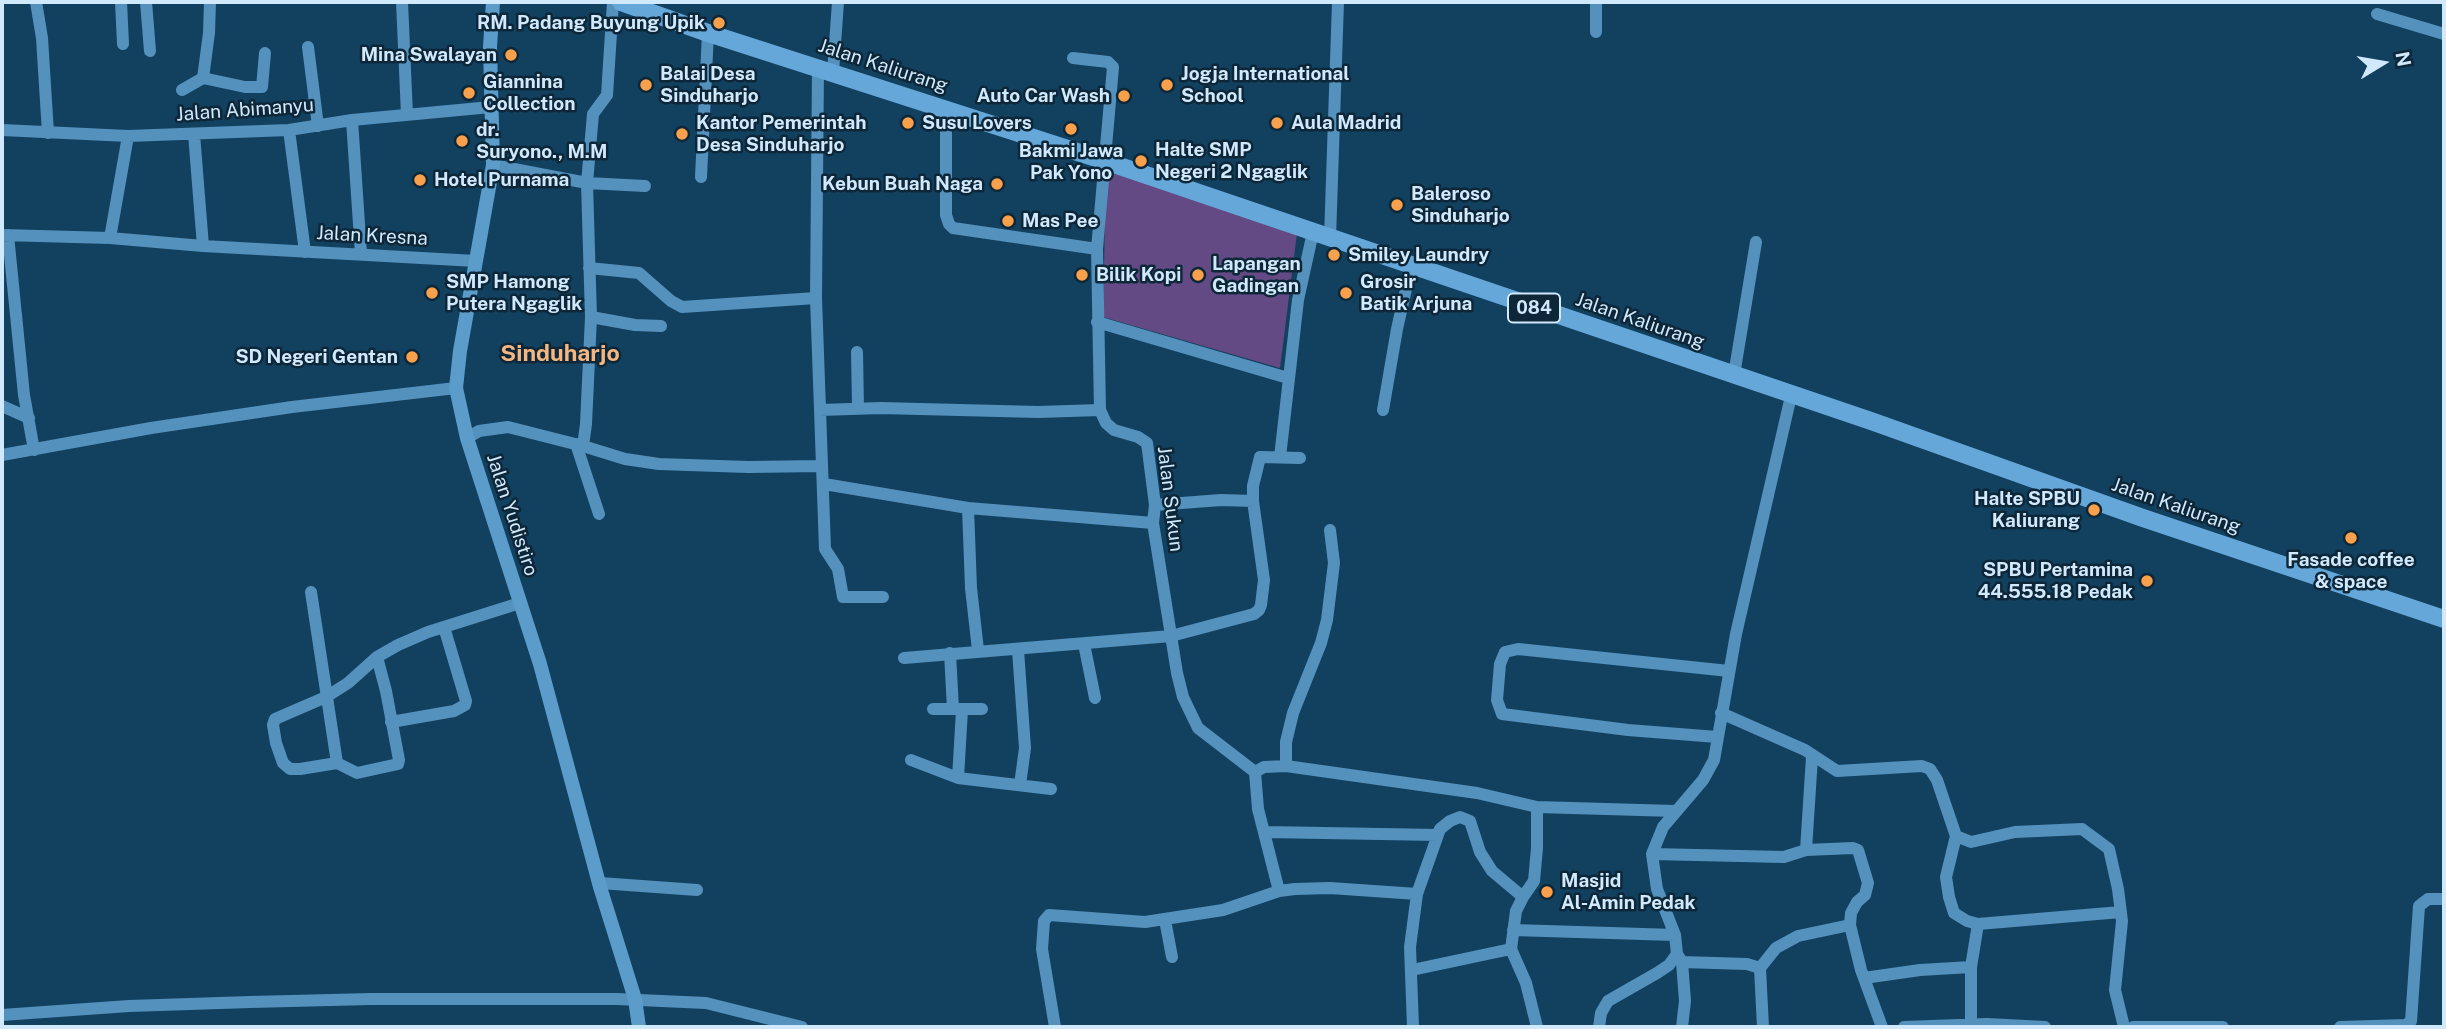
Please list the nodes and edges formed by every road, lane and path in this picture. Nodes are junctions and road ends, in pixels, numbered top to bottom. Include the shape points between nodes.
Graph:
1 (36, 2) edge
2 (121, 2) edge
3 (146, 2) edge
4 (210, 2) edge
5 (402, 2) edge
6 (493, 2) edge
7 (613, 2) edge
8 (621, 2) edge
9 (838, 2) edge
10 (1338, 2) edge
11 (1596, 2) edge
12 (1604, 2) edge
13 (2377, 14) dead end
14 (708, 33) junction
15 (2444, 34) edge
16 (123, 44) dead end
17 (309, 47) dead end
18 (150, 51) dead end
19 (265, 53) dead end
20 (1073, 58) dead end
21 (825, 70) junction
22 (203, 78) junction
23 (183, 90) dead end
24 (491, 107) junction
25 (946, 108) junction
26 (407, 115) junction
27 (352, 120) junction
28 (318, 126) junction
29 (2, 130) edge
30 (289, 130) junction
31 (48, 133) junction
32 (194, 134) junction
33 (128, 136) junction
34 (1106, 162) junction
35 (493, 165) junction
36 (701, 177) dead end
37 (587, 183) junction
38 (645, 186) dead end
39 (5, 235) edge
40 (1321, 235) junction
41 (110, 238) junction
42 (1756, 242) dead end
43 (203, 246) junction
44 (1097, 249) junction
45 (305, 252) junction
46 (361, 254) junction
47 (476, 261) junction
48 (1411, 267) junction
49 (589, 268) junction
50 (816, 298) junction
51 (591, 317) junction
52 (1097, 322) junction
53 (661, 326) dead end
54 (857, 352) dead end
55 (1734, 375) junction
56 (1288, 378) junction
57 (456, 388) junction
58 (1791, 396) junction
59 (2, 405) edge
60 (858, 408) junction
61 (820, 410) junction
62 (1100, 410) junction
63 (1382, 410) dead end
64 (29, 418) junction
65 (467, 438) junction
66 (579, 445) junction
67 (34, 450) junction
68 (2, 455) edge
69 (1280, 457) junction
70 (1300, 458) dead end
71 (821, 466) junction
72 (824, 484) junction
73 (1253, 501) junction
74 (1155, 505) junction
75 (968, 508) junction
76 (599, 514) dead end
77 (1153, 523) junction
78 (1330, 530) dead end
79 (311, 592) dead end
80 (883, 597) dead end
81 (520, 603) junction
82 (2444, 619) edge
83 (444, 627) junction
84 (1171, 636) junction
85 (1084, 644) junction
86 (978, 650) junction
87 (1018, 650) junction
88 (950, 653) junction
89 (377, 657) junction
90 (904, 658) dead end
91 (1730, 671) junction
92 (326, 697) junction
93 (1095, 698) dead end
94 (933, 709) dead end
95 (982, 709) dead end
96 (958, 710) junction
97 (1721, 713) junction
98 (391, 722) junction
99 (1717, 737) junction
100 (1812, 757) junction
101 (911, 760) dead end
102 (337, 763) junction
103 (1286, 766) junction
104 (1255, 772) junction
105 (958, 778) junction
106 (1020, 785) junction
107 (1051, 789) dead end
108 (1537, 807) junction
109 (1675, 811) junction
110 (1266, 832) junction
111 (1438, 835) junction
112 (1956, 836) junction
113 (1806, 850) junction
114 (1652, 854) junction
115 (600, 883) junction
116 (697, 890) dead end
117 (1279, 891) junction
118 (1417, 894) junction
119 (1523, 897) junction
120 (2444, 899) edge
121 (2121, 912) junction
122 (1165, 920) junction
123 (1978, 924) junction
124 (1850, 925) junction
125 (1513, 930) junction
126 (1675, 935) junction
127 (1511, 949) junction
128 (1172, 957) dead end
129 (1680, 958) junction
130 (1971, 967) junction
131 (1760, 968) junction
132 (1412, 970) junction
133 (1864, 978) junction
134 (635, 999) junction
135 (2, 1015) edge
136 (1971, 1024) junction
137 (788, 1026) edge
138 (1987, 1026) edge
139 (639, 1027) edge
140 (802, 1027) edge
141 (1055, 1027) edge
142 (1413, 1027) edge
143 (1537, 1027) edge
144 (1599, 1027) edge
145 (1682, 1027) edge
146 (1763, 1027) edge
147 (1882, 1027) edge
148 (1904, 1027) edge
149 (2045, 1027) edge
150 (2124, 1027) edge
151 (2133, 1027) edge
152 (2222, 1027) edge
153 (2340, 1027) edge

1 - 31 street
2 - 16 street
3 - 18 street
4 - 22 street
5 - 26 street
6 - 24 street, Jalan Yudistiro
7 - 37 street via 607,95 593,114
8 - 14 main road, Jalan Kaliurang / 084
9 - 21 street
10 - 40 street
11 - 12 street via 1600,32
13 - 15 street
14 - 21 main road, Jalan Kaliurang / 084
14 - 36 street
17 - 28 street
19 - 22 street via 262,87
20 - 34 street via 1108,62 1113,67
21 - 25 main road, Jalan Kaliurang / 084
21 - 50 street
22 - 23 street
24 - 26 street, Jalan Abimanyu
24 - 35 street, Jalan Yudistiro
25 - 34 main road, Jalan Kaliurang / 084
25 - 44 street via 946,215 953,228
26 - 27 street, Jalan Abimanyu
27 - 28 street, Jalan Abimanyu
27 - 46 street
28 - 30 street, Jalan Abimanyu
29 - 31 street, Jalan Abimanyu
30 - 32 street, Jalan Abimanyu
30 - 45 street, Jalan Kresna
31 - 33 street, Jalan Abimanyu
32 - 33 street, Jalan Abimanyu
32 - 43 street
33 - 41 street
34 - 40 main road, Jalan Kaliurang / 084
34 - 44 street
35 - 37 street
35 - 47 street, Jalan Yudistiro
37 - 38 street
37 - 49 street
39 - 41 street
39 - 64 street
40 - 48 main road, Jalan Kaliurang / 084
40 - 56 street via 1297,300
41 - 43 street
42 - 55 street
43 - 45 street
44 - 52 street
45 - 46 street, Jalan Kresna
46 - 47 street, Jalan Kresna
47 - 57 street, Jalan Yudistiro
48 - 55 main road, Jalan Kaliurang / 084
48 - 63 street
49 - 50 street via 639,273 682,307
49 - 51 street
50 - 61 street
51 - 53 street
51 - 66 street via 586,424
52 - 56 street
52 - 62 street
54 - 60 street
55 - 58 main road, Jalan Kaliurang / 084
56 - 69 street
57 - 65 street, Jalan Yudistiro
57 - 67 street via 292,407
58 - 82 main road, Jalan Kaliurang / 084
58 - 91 street
59 - 64 street
60 - 61 street
60 - 62 street
61 - 71 street
62 - 74 street, Jalan Sukun via 1114,430 1147,443
64 - 67 street
65 - 66 street via 479,431 508,427
65 - 81 street, Jalan Yudistiro
66 - 71 street via 659,464
66 - 76 street
67 - 68 street
69 - 70 street
69 - 73 street via 1260,457
71 - 72 street
72 - 75 street
72 - 80 street via 825,549 838,569 841,595
73 - 74 street
73 - 84 street via 1264,580 1259,610
74 - 77 street, Jalan Sukun
75 - 77 street
75 - 86 street
77 - 84 street, Jalan Sukun
78 - 103 street via 1334,563 1329,610 1293,713
79 - 92 street
81 - 83 street
81 - 115 street, Jalan Yudistiro
83 - 89 street
83 - 98 street via 465,705
84 - 85 street
84 - 104 street, Jalan Sukun via 1183,697 1198,728
85 - 87 street
85 - 93 street
86 - 87 street
86 - 88 street
87 - 106 street via 1025,748
88 - 90 street
88 - 96 street
89 - 92 street
89 - 98 street
91 - 97 street
91 - 99 street via 1518,649 1506,652 1500,664 1497,699 1502,714
92 - 102 street
92 - 102 street via 275,719 276,743 282,763 290,769
94 - 96 street
95 - 96 street
96 - 105 street
97 - 99 street
97 - 100 street
98 - 102 street via 398,764 357,773
99 - 109 street via 1714,760 1703,780
100 - 112 street via 1837,771 1930,769
100 - 113 street
101 - 105 street
103 - 104 street
103 - 108 street via 1477,793
104 - 110 street via 1258,808
105 - 106 street
106 - 107 street
108 - 109 street
108 - 119 street via 1534,881
109 - 114 street
110 - 111 street
110 - 117 street
111 - 118 street
111 - 119 street via 1450,821 1460,817 1470,821 1492,871
112 - 121 street via 1971,842 2015,832 2082,829 2109,849
112 - 123 street via 1946,877 1949,897 1954,913
113 - 114 street via 1784,858
113 - 124 street via 1858,850 1868,883
114 - 126 street via 1657,889
115 - 116 street
115 - 134 street, Jalan Yudistiro
117 - 118 street via 1330,888
117 - 122 street via 1223,910
118 - 132 street via 1410,947
119 - 125 street
120 - 153 street via 2428,899 2419,906 2411,1021 2406,1025
121 - 123 street
121 - 150 street via 2115,990
122 - 128 street
122 - 141 street via 1046,916 1042,949
123 - 130 street
124 - 131 street via 1798,936 1776,948
124 - 133 street
125 - 126 street
125 - 127 street
126 - 129 street
127 - 132 street
127 - 143 street
129 - 131 street
129 - 144 street via 1608,1002
129 - 145 street via 1685,1002
130 - 133 street
130 - 136 street
131 - 146 street
132 - 142 street
133 - 147 street
134 - 135 street via 371,999 128,1006
134 - 137 street via 706,1003
134 - 139 street, Jalan Yudistiro
136 - 138 street
136 - 148 street
137 - 140 street
138 - 149 street
151 - 152 street

